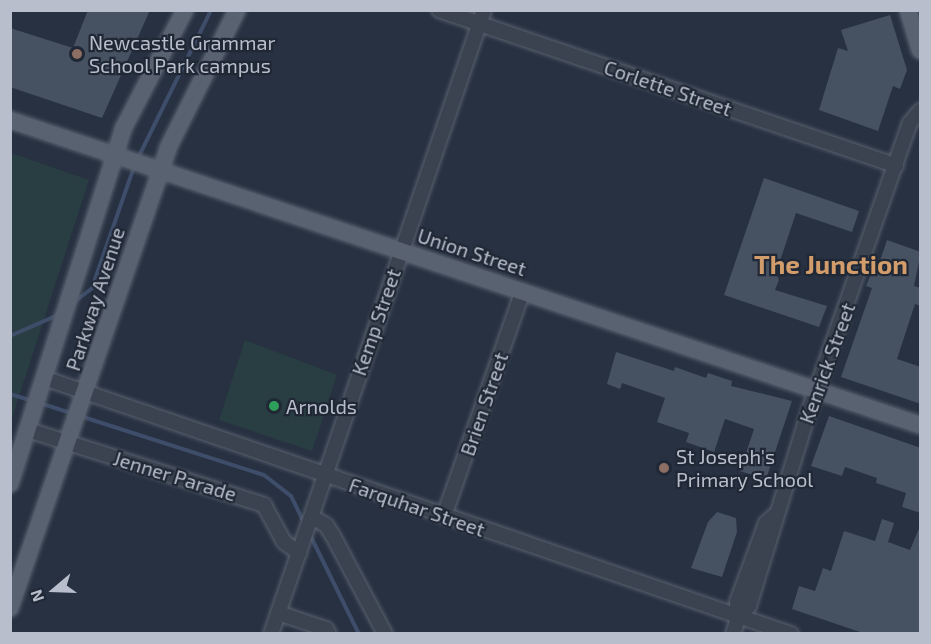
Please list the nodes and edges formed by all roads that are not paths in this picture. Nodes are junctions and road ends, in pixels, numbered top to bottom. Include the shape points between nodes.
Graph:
1 (185, 10) edge
2 (237, 10) edge
3 (439, 10) edge
4 (908, 10) edge
5 (481, 17) edge
6 (921, 50) edge
7 (921, 111) edge
8 (10, 120) edge
9 (120, 157) junction
10 (896, 166) junction
11 (154, 168) junction
12 (400, 250) junction
13 (523, 291) junction
14 (44, 378) junction
15 (817, 389) junction
16 (86, 393) junction
17 (921, 425) edge
18 (28, 430) junction
19 (68, 443) junction
20 (325, 475) junction
21 (10, 484) edge
22 (444, 516) junction
23 (310, 521) junction
24 (300, 548) junction
25 (10, 608) edge
26 (278, 613) junction
27 (739, 616) junction
28 (271, 633) edge
29 (329, 633) edge
30 (385, 633) edge
31 (733, 633) edge
32 (791, 633) edge

1 - 9 main road, Parkway Avenue via 123,129
2 - 11 main road, Parkway Avenue
3 - 5 street, Corlette Street
4 - 6 main road
5 - 10 street, Corlette Street
5 - 12 street, Kemp Street
7 - 10 street, Kenrick Street via 912,118
8 - 9 main road, Union Street
9 - 11 main road, Union Street
9 - 14 main road, Parkway Avenue
10 - 15 street, Kenrick Street
11 - 12 main road, Union Street
11 - 16 main road, Parkway Avenue
12 - 13 main road, Union Street
12 - 20 street, Kemp Street
13 - 15 main road, Union Street
13 - 22 street, Brien Street
14 - 16 street, Farquhar Street
14 - 18 main road, Parkway Avenue
15 - 17 main road, Union Street
15 - 27 street, Kenrick Street via 774,516 776,527 749,606
16 - 19 main road, Parkway Avenue
16 - 20 street, Farquhar Street via 309,466
18 - 19 street, Jenner Parade
18 - 21 main road, Parkway Avenue
19 - 24 street, Jenner Parade via 264,505 284,542
19 - 25 main road, Parkway Avenue
20 - 22 street, Farquhar Street
20 - 23 street, Kemp Street
22 - 27 street, Farquhar Street
23 - 24 street, Kemp Street
23 - 30 street via 326,525
24 - 26 street, Kemp Street
26 - 28 street, Kemp Street
26 - 29 street via 326,628
27 - 31 street, Kenrick Street
27 - 32 street, Farquhar Street

